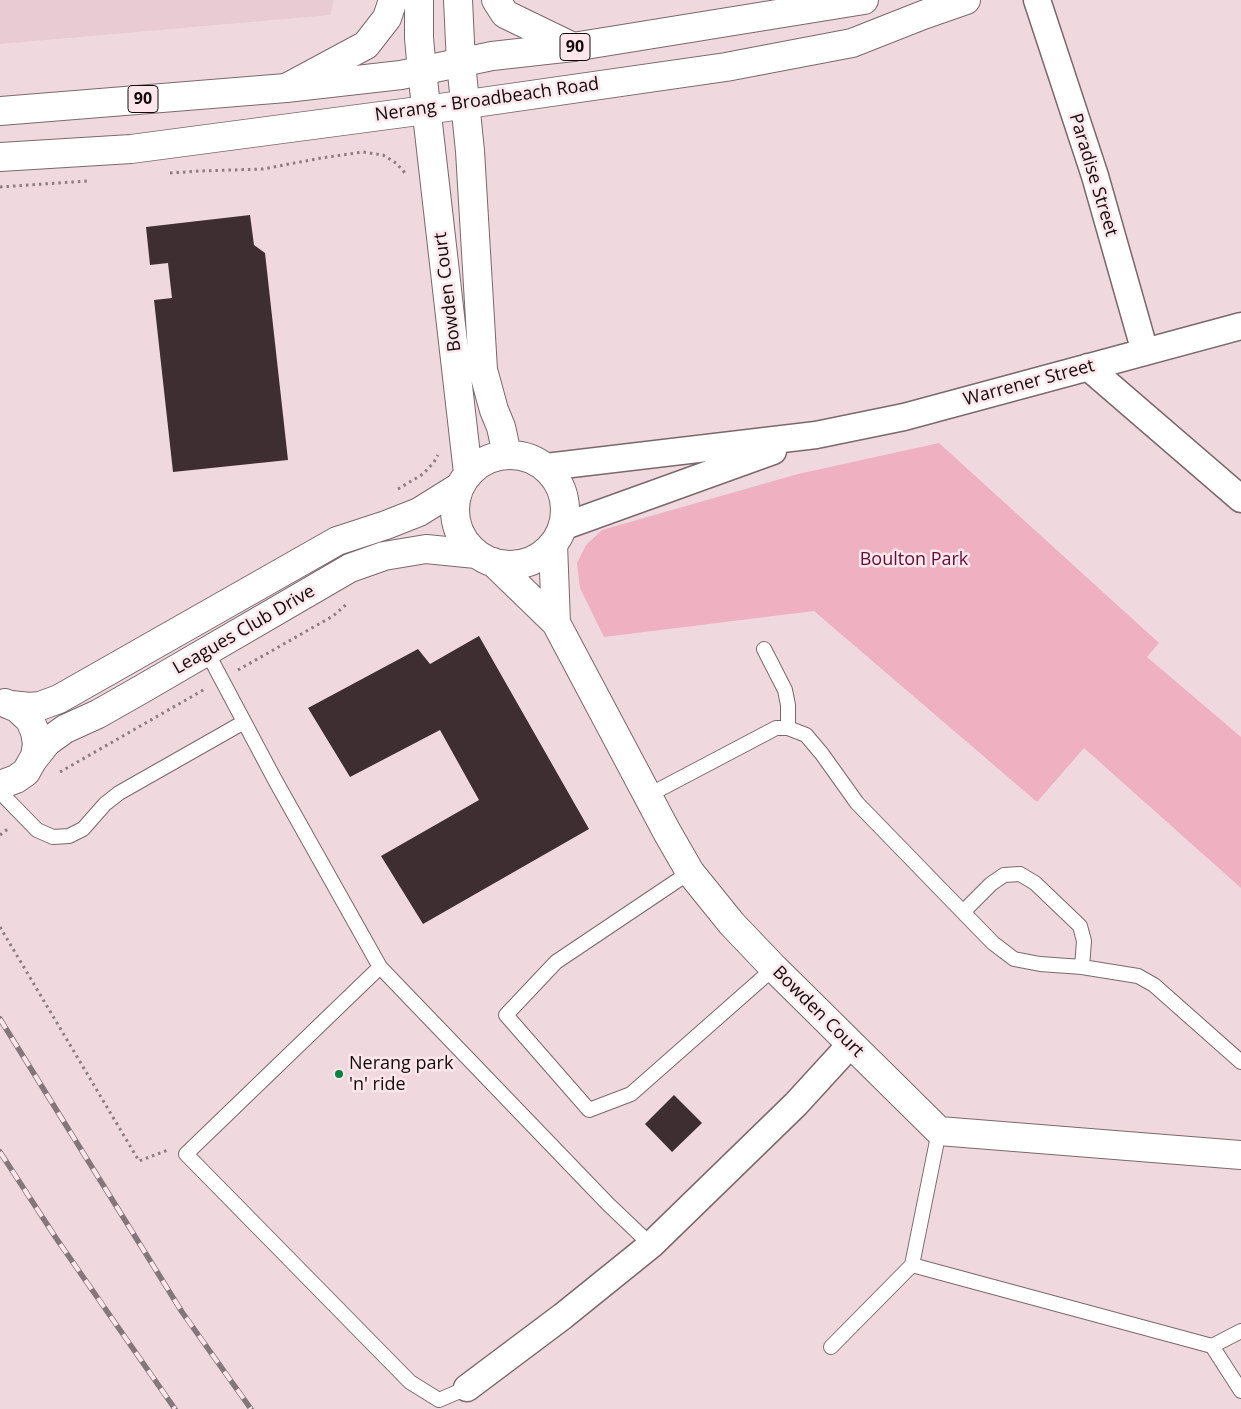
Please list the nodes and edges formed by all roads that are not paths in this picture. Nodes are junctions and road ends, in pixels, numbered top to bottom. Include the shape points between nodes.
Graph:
1 (392, 0) edge
2 (419, 0) edge
3 (458, 0) edge
4 (496, 0) edge
5 (864, 0) edge
6 (966, 0) edge
7 (1037, 0) edge
8 (573, 48) junction
9 (461, 63) junction
10 (422, 71) junction
11 (286, 88) junction
12 (466, 104) junction
13 (426, 110) junction
14 (0, 111) edge
15 (0, 157) edge
16 (1241, 326) edge
17 (1144, 352) junction
18 (1088, 367) junction
19 (816, 435) junction
20 (507, 454) junction
21 (546, 467) junction
22 (464, 480) junction
23 (1241, 499) edge
24 (558, 535) junction
25 (485, 558) junction
26 (556, 623) junction
27 (764, 649) dead end
28 (207, 652) junction
29 (128, 661) junction
30 (6, 703) edge
31 (244, 722) junction
32 (788, 728) junction
33 (32, 761) junction
34 (0, 785) edge
35 (0, 792) edge
36 (647, 796) junction
37 (690, 872) junction
38 (963, 912) junction
39 (1082, 967) junction
40 (380, 968) junction
41 (774, 968) junction
42 (850, 1045) junction
43 (1241, 1062) edge
44 (939, 1130) junction
45 (1241, 1154) edge
46 (652, 1245) junction
47 (912, 1265) junction
48 (1241, 1331) edge
49 (1212, 1346) junction
50 (831, 1347) dead end
51 (467, 1388) joint
52 (1241, 1391) edge

1 - 11 street via 388,18 366,44
2 - 10 street, Bowden Court
3 - 9 street, Bowden Court
4 - 8 street via 505,14
5 - 8 street, Nerang - Broadbeach Road / 90
6 - 12 street, Nerang - Broadbeach Road / 90 via 852,43 726,67
7 - 17 street, Paradise Street via 1095,176
8 - 9 street, Nerang - Broadbeach Road / 90 via 492,56
9 - 10 street, Nerang - Broadbeach Road / 90
9 - 12 street, Bowden Court
10 - 11 street, Nerang - Broadbeach Road / 90
10 - 13 street, Bowden Court
11 - 14 street, Nerang - Broadbeach Road / 90
12 - 13 street, Nerang - Broadbeach Road / 90
12 - 20 street, Bowden Court via 483,370
13 - 15 street, Nerang - Broadbeach Road / 90 via 131,149
13 - 22 street, Bowden Court
16 - 17 street, Warrener Street
17 - 18 street, Warrener Street
18 - 19 street, Warrener Street via 904,417
18 - 23 street
19 - 21 street, Warrener Street
19 - 24 street, Warrener Street
20 - 21 street via 526,456
20 - 22 street via 484,461
21 - 24 street via 564,496 565,516
22 - 25 street via 455,506 457,525 463,540
22 - 29 street, Leagues Club Drive via 419,512 337,541
24 - 25 street via 544,553 523,563 504,564
24 - 26 street, Bowden Court
25 - 26 street, Bowden Court
25 - 28 street, Leagues Club Drive via 426,549 384,556 350,568
26 - 36 street, Bowden Court
27 - 32 lane via 785,690
28 - 29 street via 200,645 191,644 172,654 144,654
28 - 31 lane
28 - 33 street, Leagues Club Drive via 57,734
29 - 30 street, Leagues Club Drive via 40,706
30 - 33 street via 22,711 33,726 37,744
31 - 35 lane via 115,796 83,829 70,836 53,837 37,830
31 - 40 lane
32 - 36 lane via 776,728
32 - 38 lane via 806,735 857,803
33 - 34 street, Leagues Club Drive via 26,772
36 - 37 street, Bowden Court
37 - 41 street, Bowden Court via 732,924
37 - 41 lane via 556,962 506,1015 589,1110 630,1094
38 - 39 lane via 1014,959
38 - 39 lane via 991,884 1004,876 1020,874 1035,883 1080,926 1084,941
39 - 43 lane via 1138,976 1154,985
40 - 46 lane via 613,1210
40 - 51 lane via 186,1154 410,1382 439,1400
41 - 42 street, Bowden Court
42 - 44 street, Bowden Court
42 - 46 street via 796,1104
44 - 45 street
44 - 47 lane
46 - 51 street
47 - 49 lane
47 - 50 lane
48 - 49 lane
49 - 52 lane

